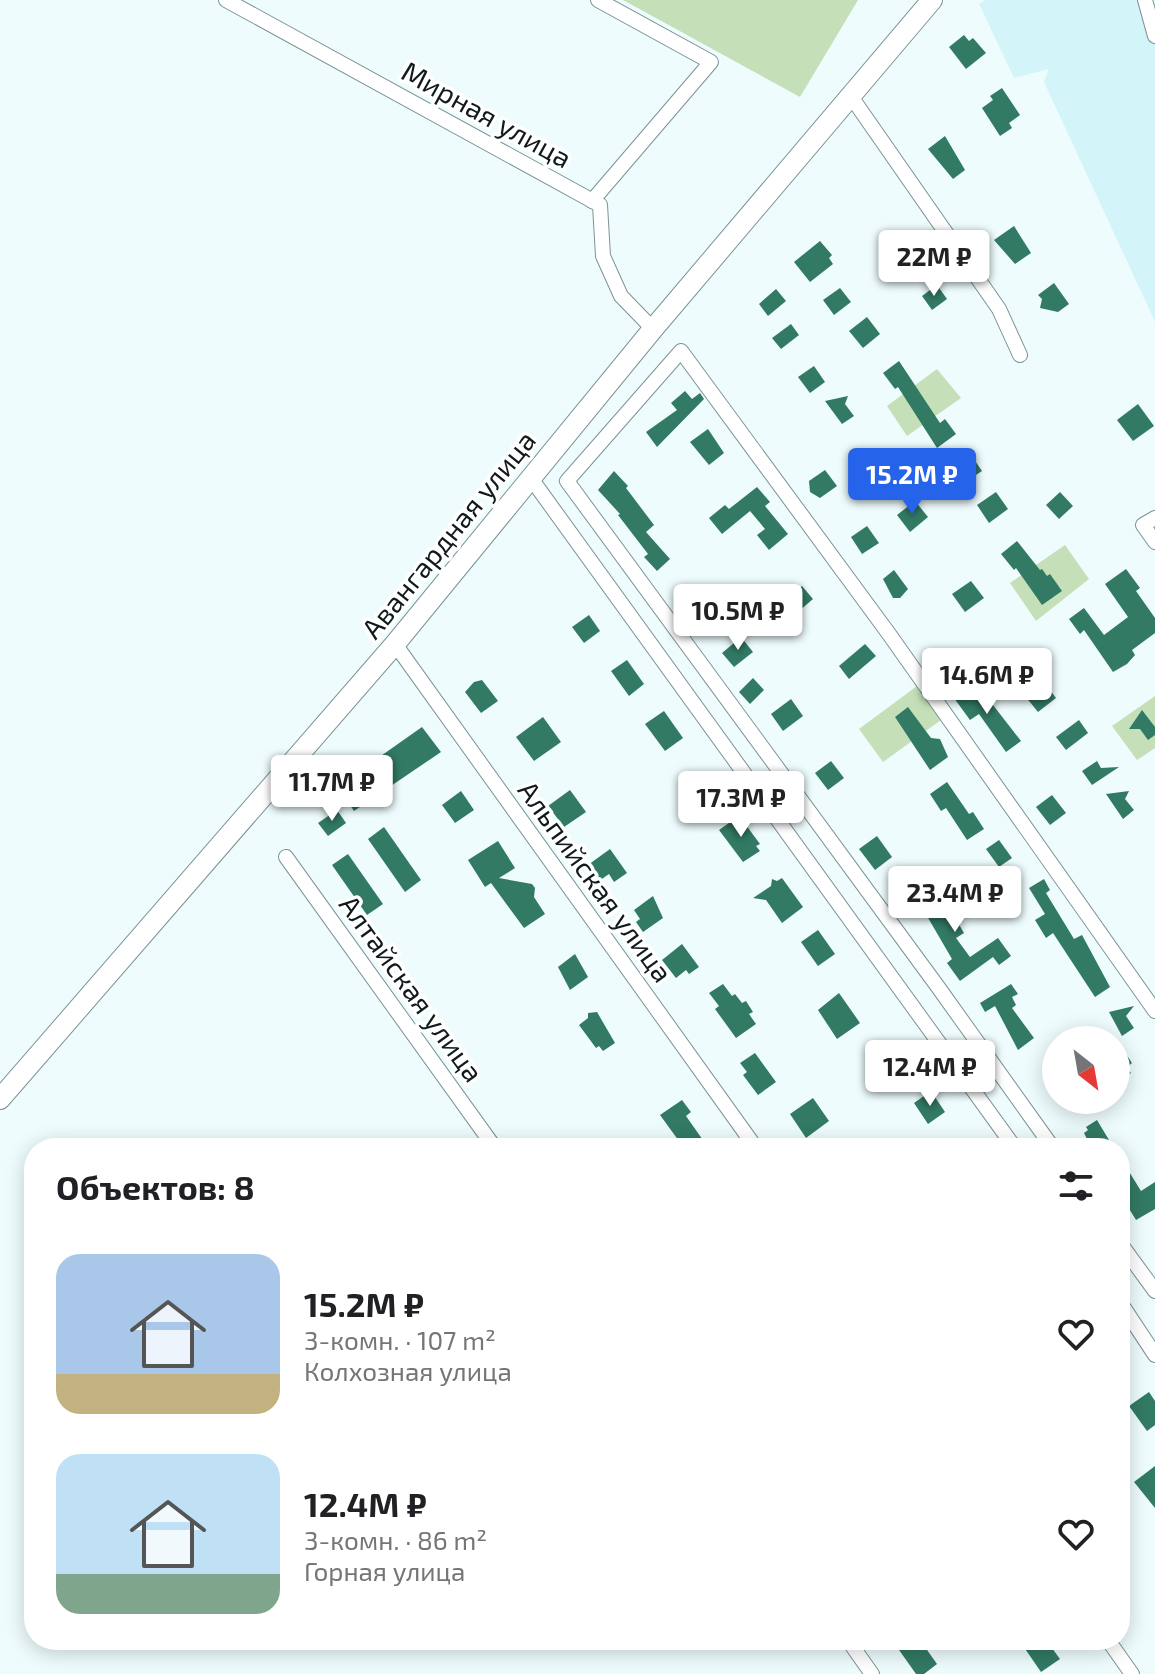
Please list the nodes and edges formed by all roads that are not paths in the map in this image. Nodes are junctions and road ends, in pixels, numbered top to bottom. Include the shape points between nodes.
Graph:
1 (226, 0) edge
2 (598, 0) edge
3 (932, 0) edge
4 (1145, 0) edge
5 (1155, 36) edge
6 (850, 95) junction
7 (592, 201) junction
8 (653, 329) junction
9 (1020, 355) dead end
10 (530, 477) junction
11 (1149, 522) edge
12 (1155, 542) edge
13 (395, 644) junction
14 (286, 857) dead end
15 (1155, 1011) edge
16 (0, 1099) edge
17 (488, 1138) edge
18 (749, 1138) edge
19 (1008, 1138) edge
20 (1046, 1138) edge
21 (1130, 1257) edge
22 (1155, 1291) edge
23 (1130, 1317) edge
24 (1155, 1355) edge
25 (855, 1650) edge
26 (1115, 1650) edge
27 (872, 1674) edge
28 (1132, 1674) edge

1 - 7 street, Мирная улица
2 - 7 street via 711,62
3 - 6 main road, Авангардная улица
4 - 5 street
6 - 8 main road, Авангардная улица
6 - 9 street via 999,309
7 - 8 street, Мирная улица via 600,205 603,256 621,296
8 - 10 main road, Авангардная улица
10 - 13 main road, Авангардная улица
10 - 19 street
11 - 12 street
13 - 16 main road, Авангардная улица
13 - 18 street, Альпийская улица
14 - 17 street, Алтайская улица
15 - 20 street via 681,351 567,481
21 - 22 street
23 - 24 street
25 - 27 street
26 - 28 street

